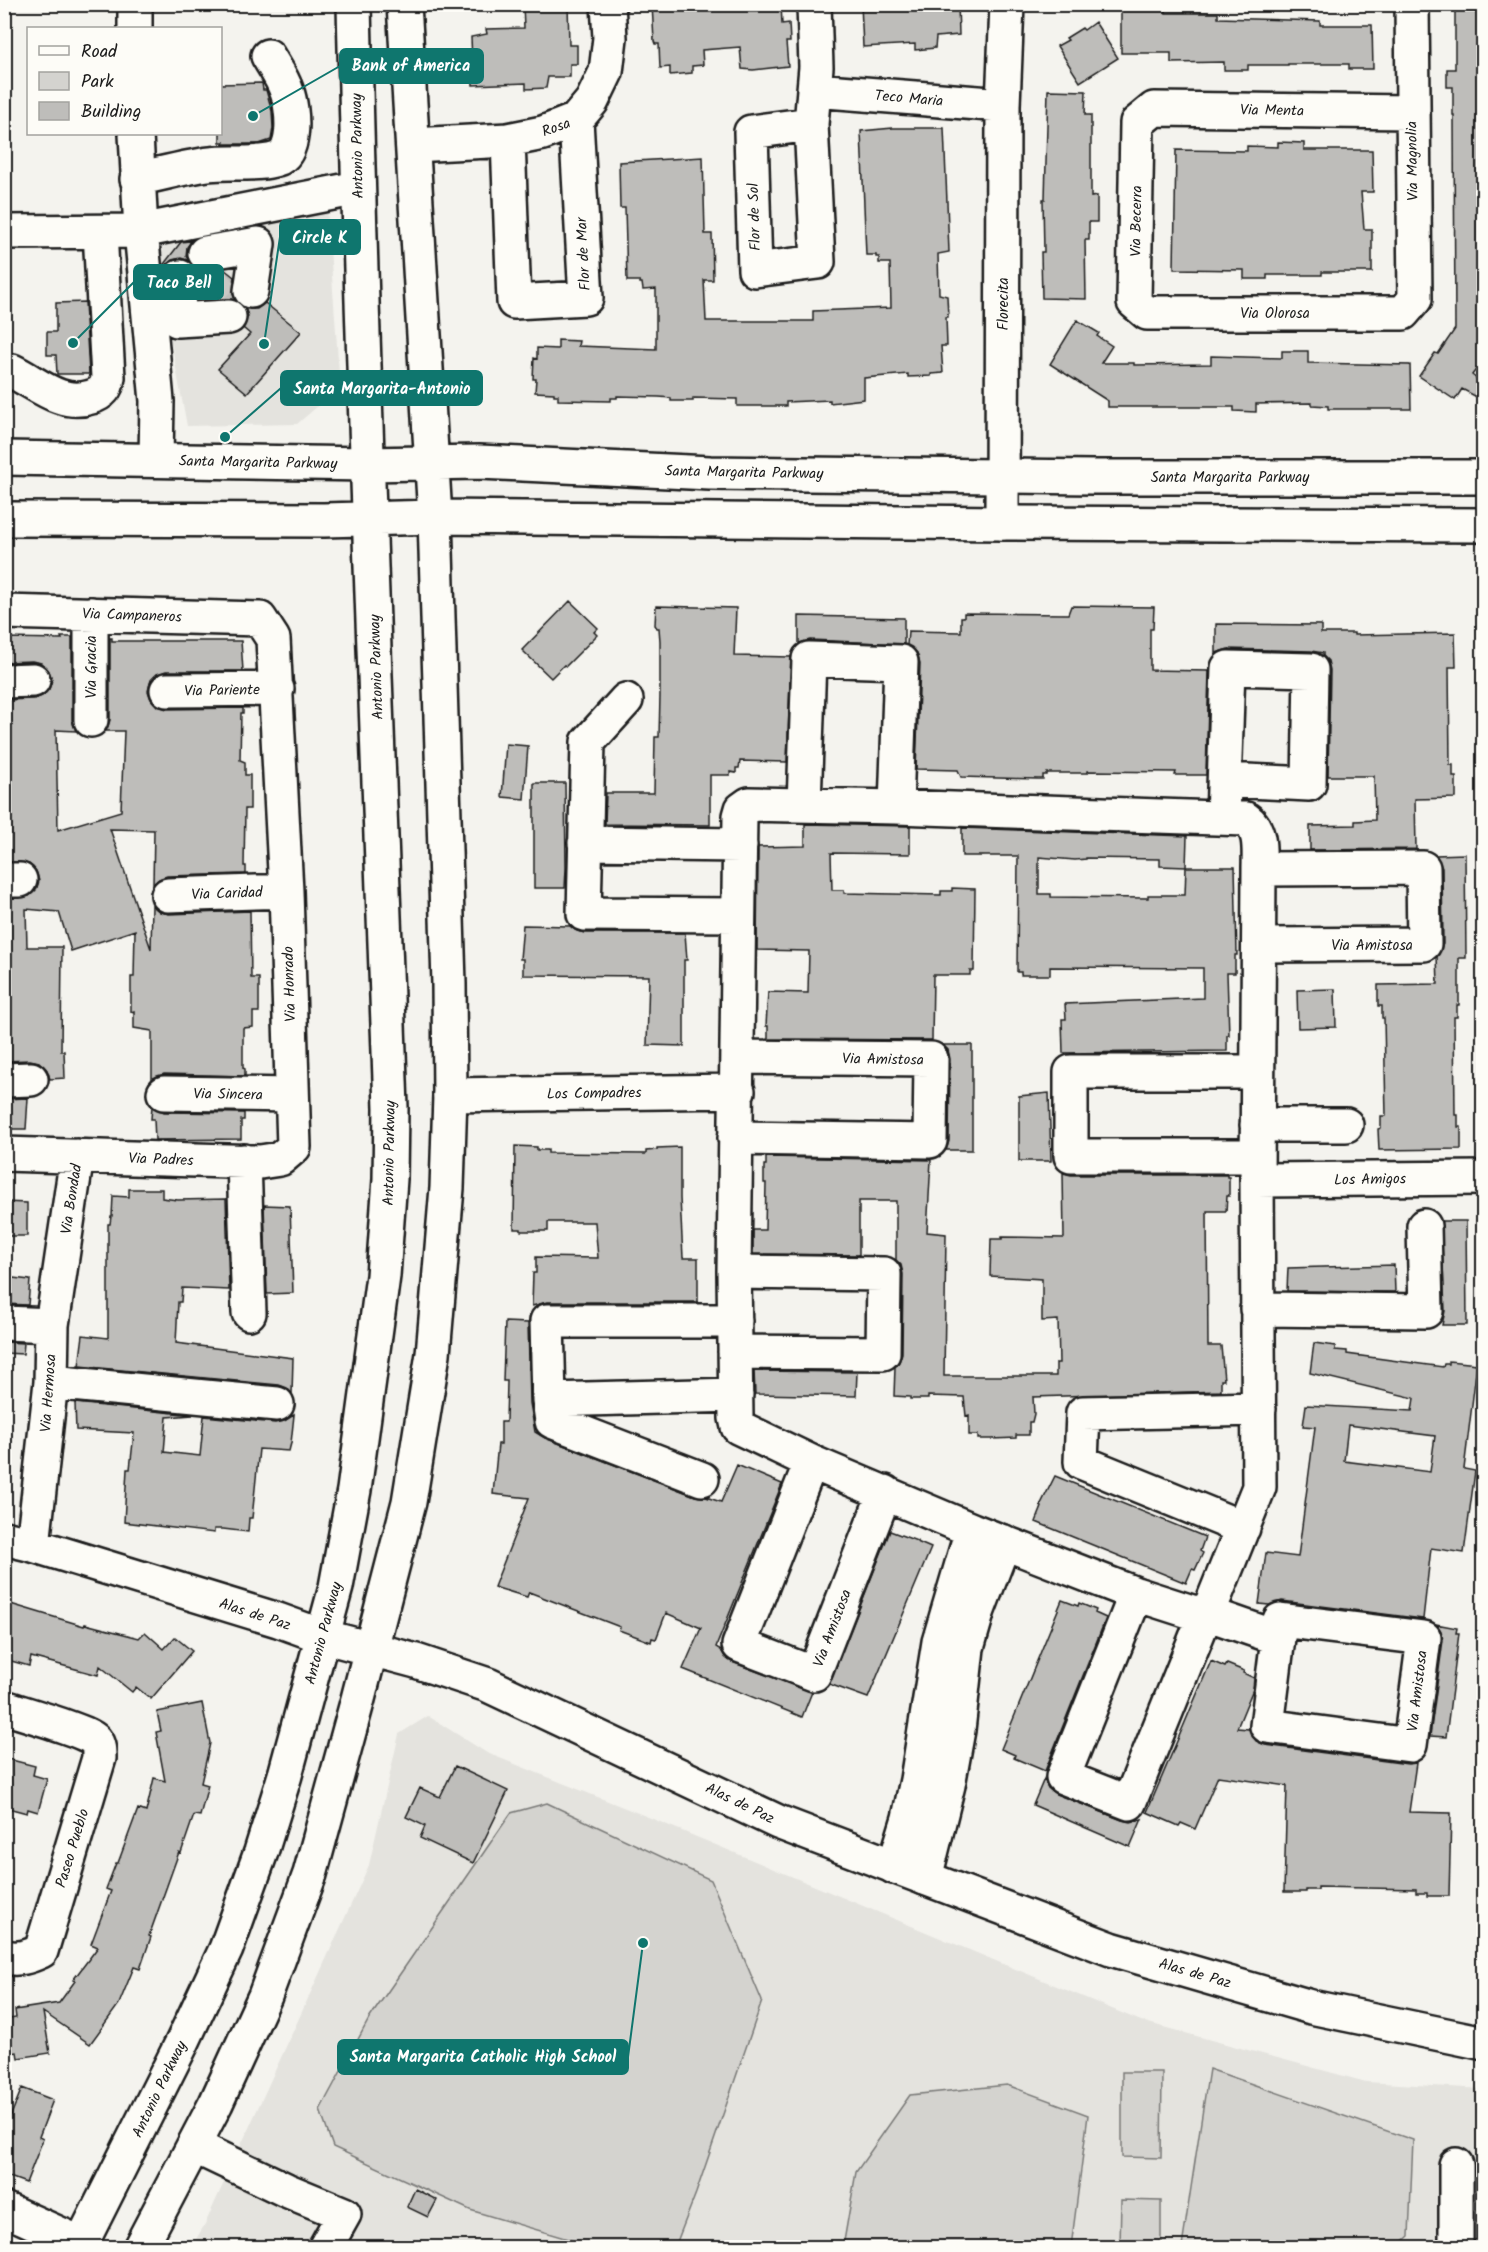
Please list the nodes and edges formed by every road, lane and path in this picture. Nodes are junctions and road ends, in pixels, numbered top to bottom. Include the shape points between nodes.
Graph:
1 (135, 4) edge
2 (354, 4) edge
3 (404, 4) edge
4 (608, 4) edge
5 (814, 4) edge
6 (1007, 4) edge
7 (1412, 4) edge
8 (135, 27) edge
9 (268, 56) dead end
10 (815, 79) junction
11 (1004, 94) junction
12 (1412, 112) junction
13 (576, 120) junction
14 (1137, 123) joint
15 (811, 124) dead end
16 (136, 135) edge
17 (508, 140) junction
18 (413, 145) junction
19 (137, 179) junction
20 (358, 188) junction
21 (256, 208) junction
22 (141, 231) junction
23 (4, 232) edge
24 (100, 232) junction
25 (228, 272) tunnel mouth
26 (191, 287) tunnel mouth
27 (1146, 313) joint
28 (1403, 313) joint
29 (229, 317) tunnel mouth
30 (164, 327) junction
31 (12, 371) dead end
32 (4, 458) edge
33 (156, 460) junction
34 (432, 463) junction
35 (367, 464) junction
36 (1003, 476) junction
37 (1484, 477) edge
38 (435, 517) junction
39 (369, 518) junction
40 (4, 519) edge
41 (1002, 523) junction
42 (1484, 525) edge
43 (4, 612) edge
44 (91, 614) junction
45 (260, 619) joint
46 (277, 689) junction
47 (167, 690) dead end
48 (626, 700) dead end
49 (91, 720) dead end
50 (1224, 780) dead end
51 (804, 805) junction
52 (896, 807) junction
53 (1223, 818) junction
54 (585, 843) junction
55 (740, 845) junction
56 (1259, 869) junction
57 (286, 891) junction
58 (168, 895) dead end
59 (738, 915) junction
60 (1259, 945) junction
61 (738, 1056) junction
62 (1257, 1072) junction
63 (738, 1091) junction
64 (164, 1093) dead end
65 (292, 1095) junction
66 (450, 1095) junction
67 (1346, 1125) dead end
68 (735, 1138) junction
69 (4, 1154) edge
70 (1257, 1154) junction
71 (77, 1156) junction
72 (244, 1161) junction
73 (1484, 1178) edge
74 (1424, 1226) dead end
75 (64, 1241) joint
76 (734, 1272) junction
77 (1257, 1309) junction
78 (249, 1313) dead end
79 (4, 1323) edge
80 (52, 1325) junction
81 (735, 1336) junction
82 (51, 1382) junction
83 (736, 1395) junction
84 (549, 1400) junction
85 (277, 1404) dead end
86 (1259, 1408) junction
87 (811, 1462) junction
88 (702, 1479) dead end
89 (885, 1492) junction
90 (1243, 1528) junction
91 (972, 1530) junction
92 (19, 1542) edge
93 (1004, 1542) junction
94 (1136, 1594) junction
95 (1206, 1613) junction
96 (322, 1636) junction
97 (1278, 1638) junction
98 (372, 1649) junction
99 (4, 1707) edge
100 (894, 1867) junction
101 (925, 1878) junction
102 (4, 1957) edge
103 (1484, 2043) edge
104 (194, 2146) junction
105 (1456, 2165) dead end
106 (4, 2209) edge
107 (79, 2245) edge
108 (140, 2247) edge
109 (326, 2247) edge
110 (1456, 2247) edge

1 - 8 street
2 - 20 street, Antonio Parkway
3 - 18 street
4 - 13 street, Rosa via 606,72 592,101
5 - 10 street
6 - 11 street, Florecita
7 - 12 street, Via Magnolia
9 - 19 street via 290,101 292,141 288,152 266,161 209,164
10 - 11 street, Teco Maria
10 - 15 street
11 - 36 street, Florecita
12 - 14 street, Via Menta via 1154,109
12 - 28 street, Via Magnolia via 1415,299
13 - 17 street, Rosa via 543,133
13 - 17 street, Flor de Mar via 586,298 514,302
14 - 27 street, Via Becerra via 1134,302
16 - 19 street
17 - 18 street, Rosa
18 - 34 street
19 - 22 street
20 - 21 street
20 - 35 street, Antonio Parkway
21 - 22 street
21 - 25 street via 258,244
22 - 24 street
22 - 30 street
23 - 24 street
24 - 31 street via 107,384 86,399 58,397
26 - 30 street
27 - 28 street, Via Olorosa
29 - 30 street
30 - 33 street
32 - 33 street, Santa Margarita Parkway
33 - 35 street, Santa Margarita Parkway
34 - 35 street, Santa Margarita Parkway
34 - 36 street, Santa Margarita Parkway via 710,473
34 - 38 street
35 - 39 street, Antonio Parkway
36 - 37 street, Santa Margarita Parkway
36 - 41 street, Florecita
38 - 39 street
38 - 41 street
38 - 66 street
39 - 40 street
39 - 96 street, Antonio Parkway via 390,1179 383,1276 354,1490 336,1587
41 - 42 street
43 - 44 street, Via Campaneros
44 - 45 street, Via Campaneros
44 - 49 street, Via Gracia
45 - 46 street, Via Honrado via 273,639
46 - 47 street, Via Pariente
46 - 57 street, Via Honrado
48 - 54 street via 588,742
50 - 53 street
51 - 52 street
51 - 52 street via 809,659 901,662
51 - 55 street via 749,804 742,808
52 - 53 street
53 - 56 street via 1252,823 1258,835
54 - 55 street
54 - 59 street via 584,914
55 - 59 street
56 - 60 street
56 - 60 street, Via Amistosa via 1424,868 1424,944
57 - 58 street, Via Caridad
57 - 65 street, Via Honrado
59 - 61 street
60 - 62 street
61 - 63 street
61 - 68 street, Via Amistosa via 931,1059 930,1141
62 - 70 street
62 - 70 street via 1071,1072 1071,1156
63 - 66 street, Los Compadres
63 - 68 street
64 - 65 street, Via Sincera
65 - 72 street, Via Honrado via 294,1147 280,1159
66 - 98 street via 434,1354 409,1502
67 - 70 street
68 - 76 street
69 - 71 street, Via Padres
70 - 73 street, Los Amigos
70 - 77 street
71 - 72 street, Via Padres
71 - 75 street, Via Bondad
72 - 78 street
74 - 77 street via 1426,1311
75 - 80 street, Via Hermosa
76 - 81 street
76 - 81 street via 884,1274 883,1353
77 - 86 street
79 - 80 street
80 - 82 street, Via Hermosa
81 - 83 street
81 - 84 street via 547,1321
82 - 85 street
82 - 92 street, Via Hermosa
83 - 84 street
83 - 87 street via 738,1427
84 - 88 street via 552,1421
86 - 90 street via 1259,1487
86 - 90 street via 1083,1413 1082,1462
87 - 89 street
87 - 89 street, Via Amistosa via 739,1645 814,1674
89 - 91 street
90 - 95 street
91 - 93 street
91 - 100 street via 939,1642 917,1779
92 - 96 street, Alas de Paz
93 - 94 street
93 - 101 street via 967,1648 948,1785
94 - 95 street
94 - 95 street via 1063,1777 1129,1803
95 - 97 street
96 - 98 street, Alas de Paz
96 - 107 street, Antonio Parkway via 285,1776 226,1949
97 - 97 street, Via Amistosa via 1280,1620 1424,1638 1410,1745 1267,1726
98 - 100 street, Alas de Paz via 488,1685 778,1822
98 - 104 street via 310,1874 265,1996
99 - 102 street, Paseo Pueblo via 85,1732 99,1746 99,1758 41,1950 28,1958
100 - 101 street, Alas de Paz
101 - 103 street, Alas de Paz via 1111,1949 1311,2007
104 - 108 street
104 - 109 street via 344,2214
105 - 110 street
106 - 107 street

